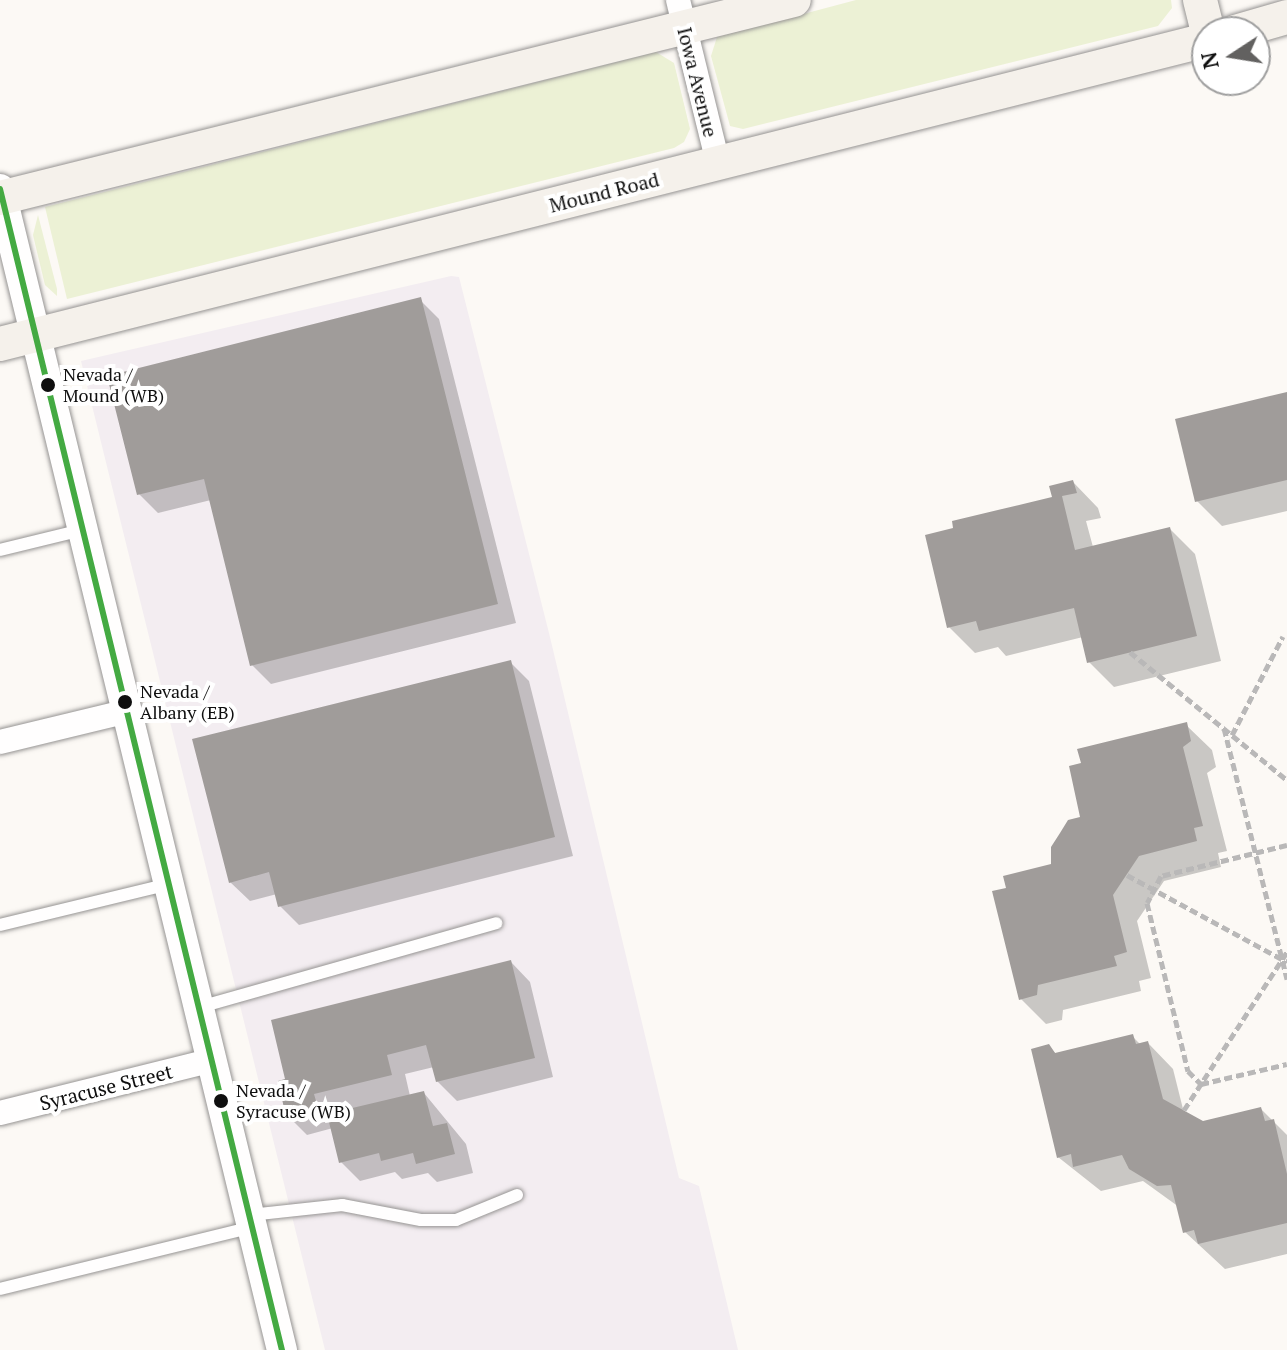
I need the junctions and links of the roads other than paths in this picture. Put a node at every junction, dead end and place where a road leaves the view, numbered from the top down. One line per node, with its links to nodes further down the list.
1 (794, 0): 2 (main road)
2 (681, 14): 4 (street, Iowa Avenue); 5 (main road)
3 (1191, 44): 4 (main road, Mound Road)
4 (718, 163): 6 (main road, Mound Road)
5 (1, 195): 6 (street)
6 (36, 335): 7 (main road, Mound Road); 8 (street)
7 (0, 344)
8 (84, 530): 9 (lane); 10 (street)
9 (0, 550)
10 (128, 711): 11 (street); 12 (street)
11 (0, 742)
12 (170, 884): 14 (lane); 15 (street)
13 (496, 923): 15 (lane)
14 (0, 925)
15 (200, 1007): 16 (street)
16 (212, 1060): 17 (street, Syracuse Street); 19 (street)
17 (0, 1113)
18 (517, 1195): 19 (lane)
19 (251, 1221): 20 (lane); 21 (street)
20 (0, 1289)
21 (282, 1350)

